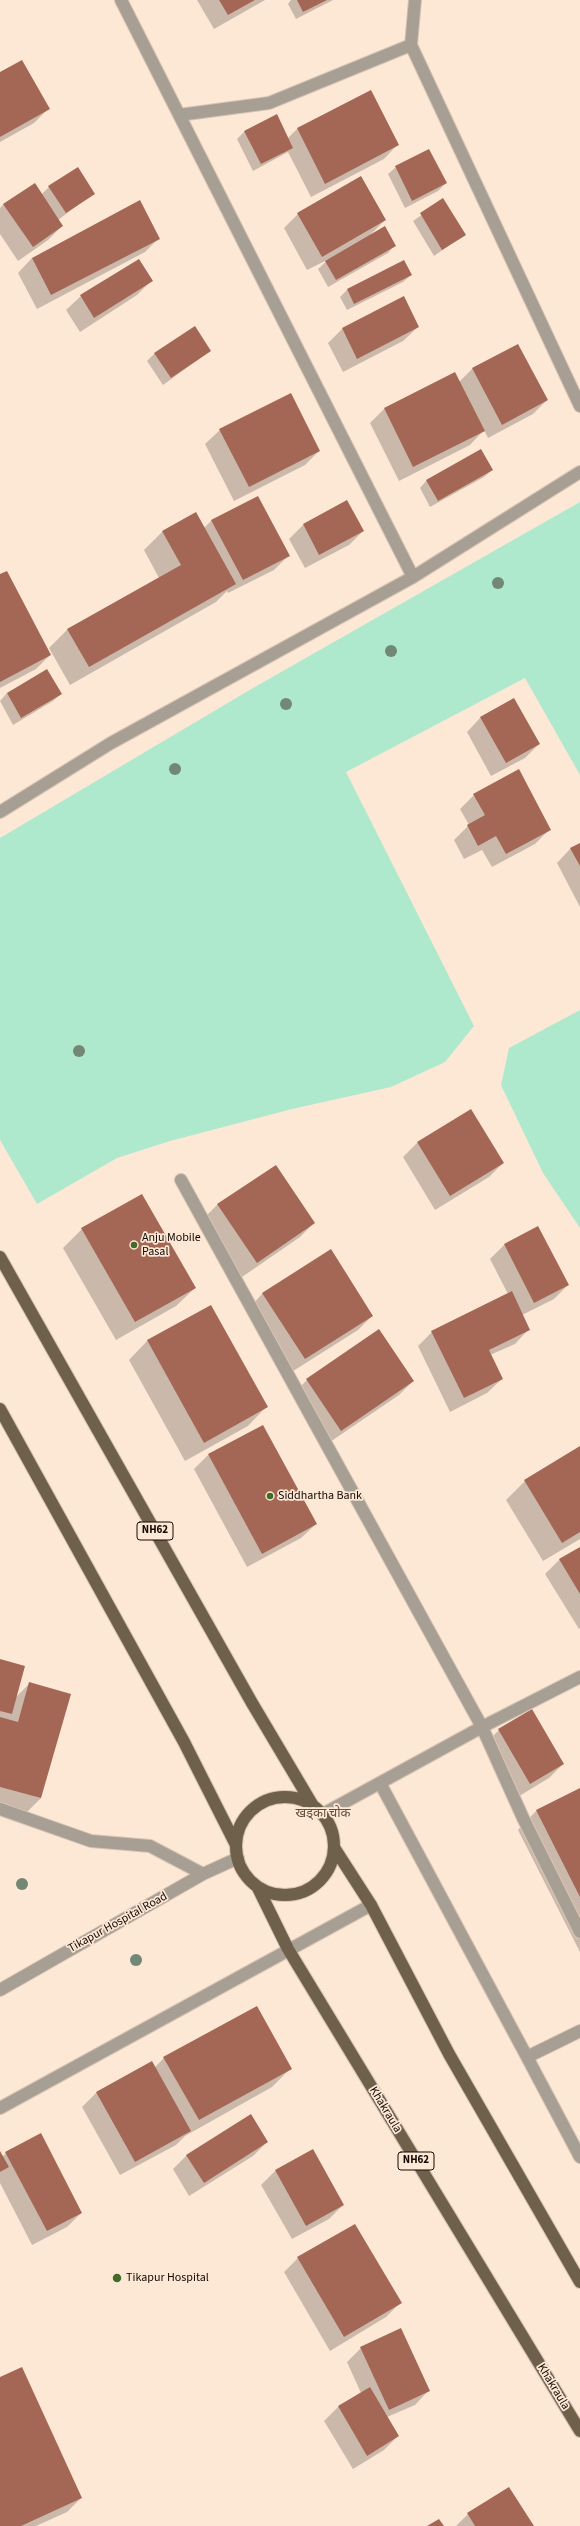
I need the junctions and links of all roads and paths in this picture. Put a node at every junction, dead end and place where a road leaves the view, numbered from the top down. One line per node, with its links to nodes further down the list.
1 (121, 0): 4 (street)
2 (415, 0): 3 (street)
3 (411, 45): 4 (street); 5 (street)
4 (179, 115): 7 (street)
5 (580, 406)
6 (580, 472): 7 (street)
7 (414, 577): 8 (street)
8 (0, 812)
9 (181, 1180): 13 (street)
10 (0, 1257): 15 (main road, NH62)
11 (0, 1409): 18 (main road, NH62)
12 (580, 1677): 13 (street)
13 (482, 1727): 14 (street); 24 (street)
14 (380, 1783): 17 (street); 28 (street)
15 (312, 1804): 17 (main road, NH62); 18 (main road, NH62)
16 (0, 1809): 21 (street)
17 (323, 1814): 19 (main road, NH62)
18 (235, 1843): 20 (main road, Khakraula / NH62)
19 (335, 1849): 22 (main road); 23 (main road, NH62)
20 (238, 1858): 21 (street, Tikapur Hospital Road); 22 (main road, Khakraula / NH62)
21 (203, 1874): 26 (street, Tikapur Hospital Road)
22 (258, 1888): 25 (main road, Khakraula / NH62)
23 (371, 1905): 25 (street); 31 (main road, NH62)
24 (580, 1932)
25 (288, 1949): 29 (street); 32 (main road, Khakraula / NH62)
26 (0, 1990)
27 (580, 2031): 28 (street)
28 (527, 2057): 30 (street)
29 (0, 2108)
30 (580, 2157)
31 (580, 2282)
32 (580, 2431)

